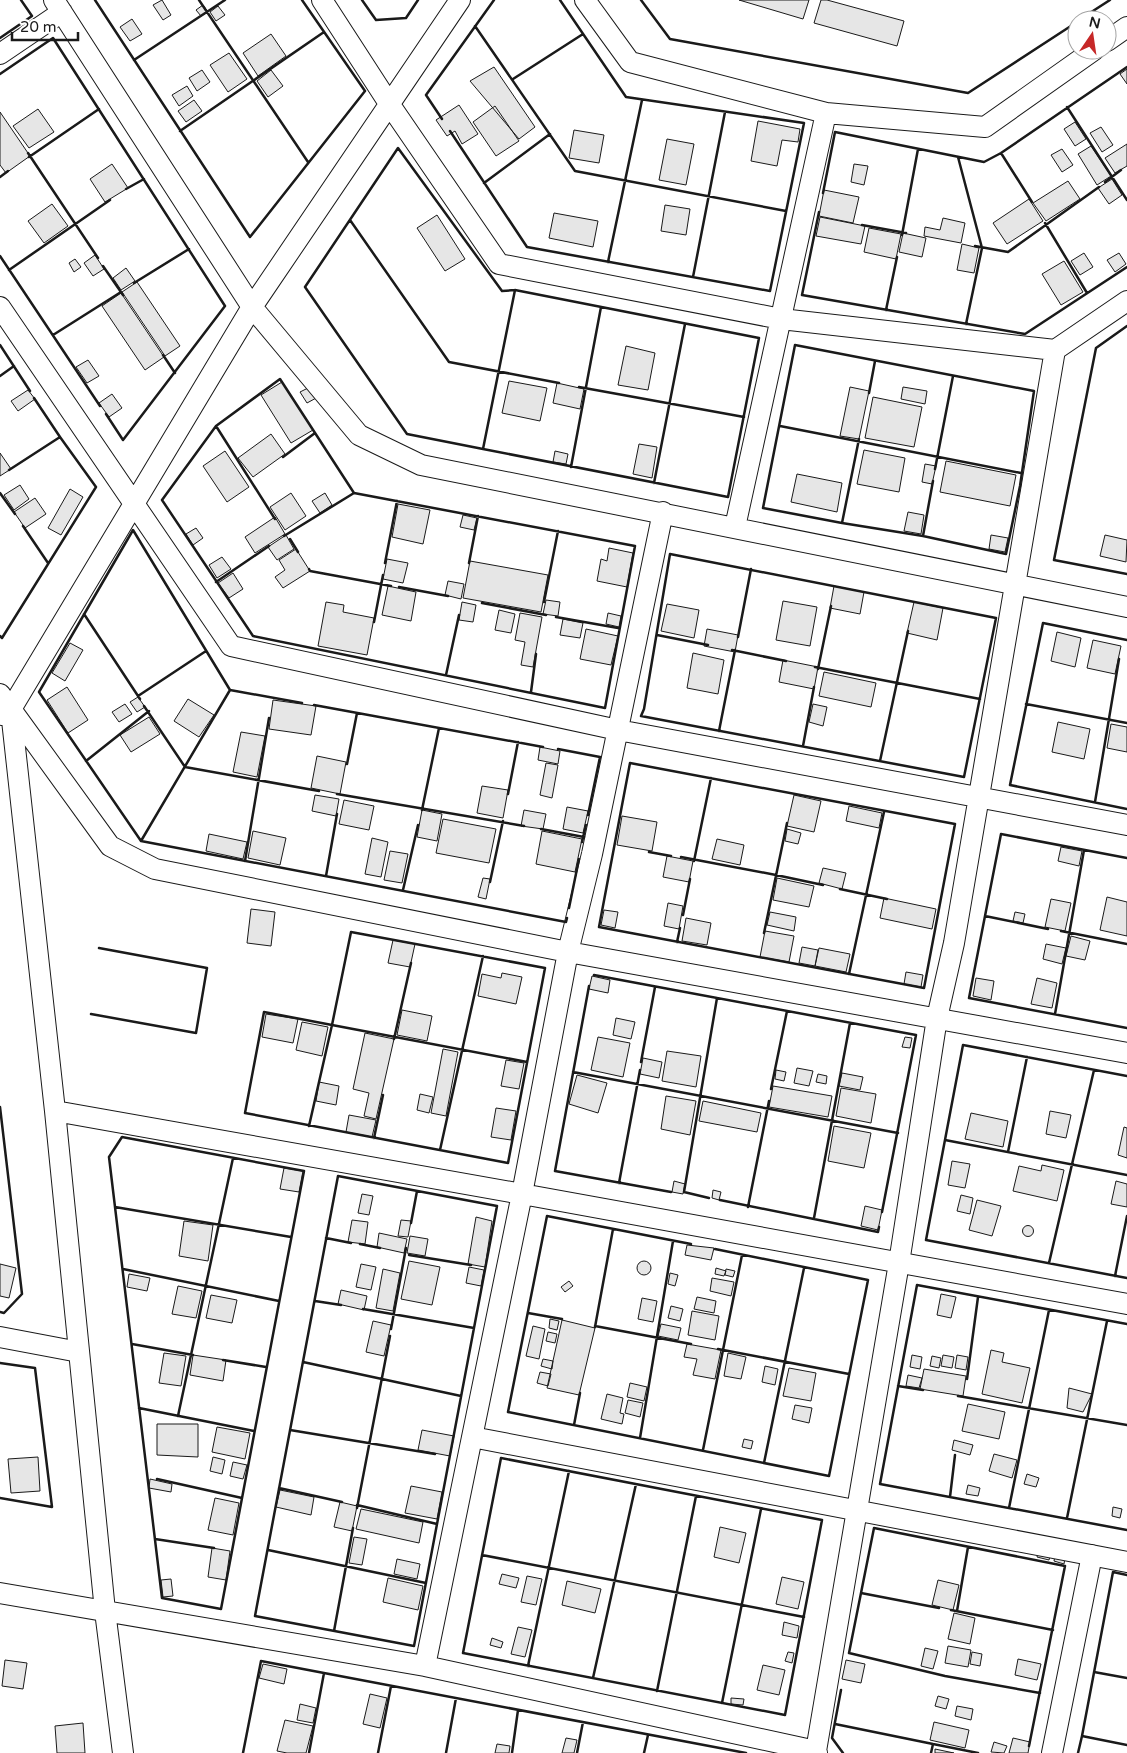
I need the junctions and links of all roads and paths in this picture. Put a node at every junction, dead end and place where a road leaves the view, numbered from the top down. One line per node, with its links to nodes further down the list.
1 (322, 0): 7 (street)
2 (460, 0): 7 (street)
3 (585, 0): 8 (street)
4 (58, 6): 5 (street); 11 (street)
5 (0, 54)
6 (1080, 60): 8 (street)
7 (390, 105): 11 (street); 12 (street)
8 (826, 113): 12 (street)
9 (1127, 301): 13 (street)
10 (0, 307): 14 (street)
11 (252, 307): 14 (street); 15 (street)
12 (781, 319): 13 (street); 16 (street)
13 (1055, 350): 17 (street)
14 (134, 504): 19 (street); 20 (street)
15 (663, 512): 16 (street); 20 (street)
16 (735, 527): 17 (street)
17 (1015, 584): 18 (street); 21 (street)
18 (1127, 607)
19 (4, 706): 23 (street); 26 (street)
20 (618, 730): 21 (street); 23 (street)
21 (979, 798): 22 (street); 24 (street)
22 (1127, 825)
23 (568, 952): 24 (street); 27 (street)
24 (937, 1018): 25 (street); 28 (street)
25 (1127, 1053)
26 (55, 1111): 27 (street); 31 (street)
27 (522, 1194): 28 (street); 32 (street)
28 (899, 1263): 29 (street); 33 (street)
29 (1127, 1304)
30 (0, 1337): 31 (street)
31 (79, 1352): 37 (street)
32 (472, 1437): 33 (street); 38 (street)
33 (857, 1510): 34 (street); 39 (street)
34 (1092, 1555): 35 (street); 41 (street)
35 (1127, 1562)
36 (0, 1593): 37 (street)
37 (105, 1611): 38 (street); 40 (street)
38 (425, 1666): 39 (street)
39 (816, 1752)
40 (123, 1753)
41 (1052, 1753)

